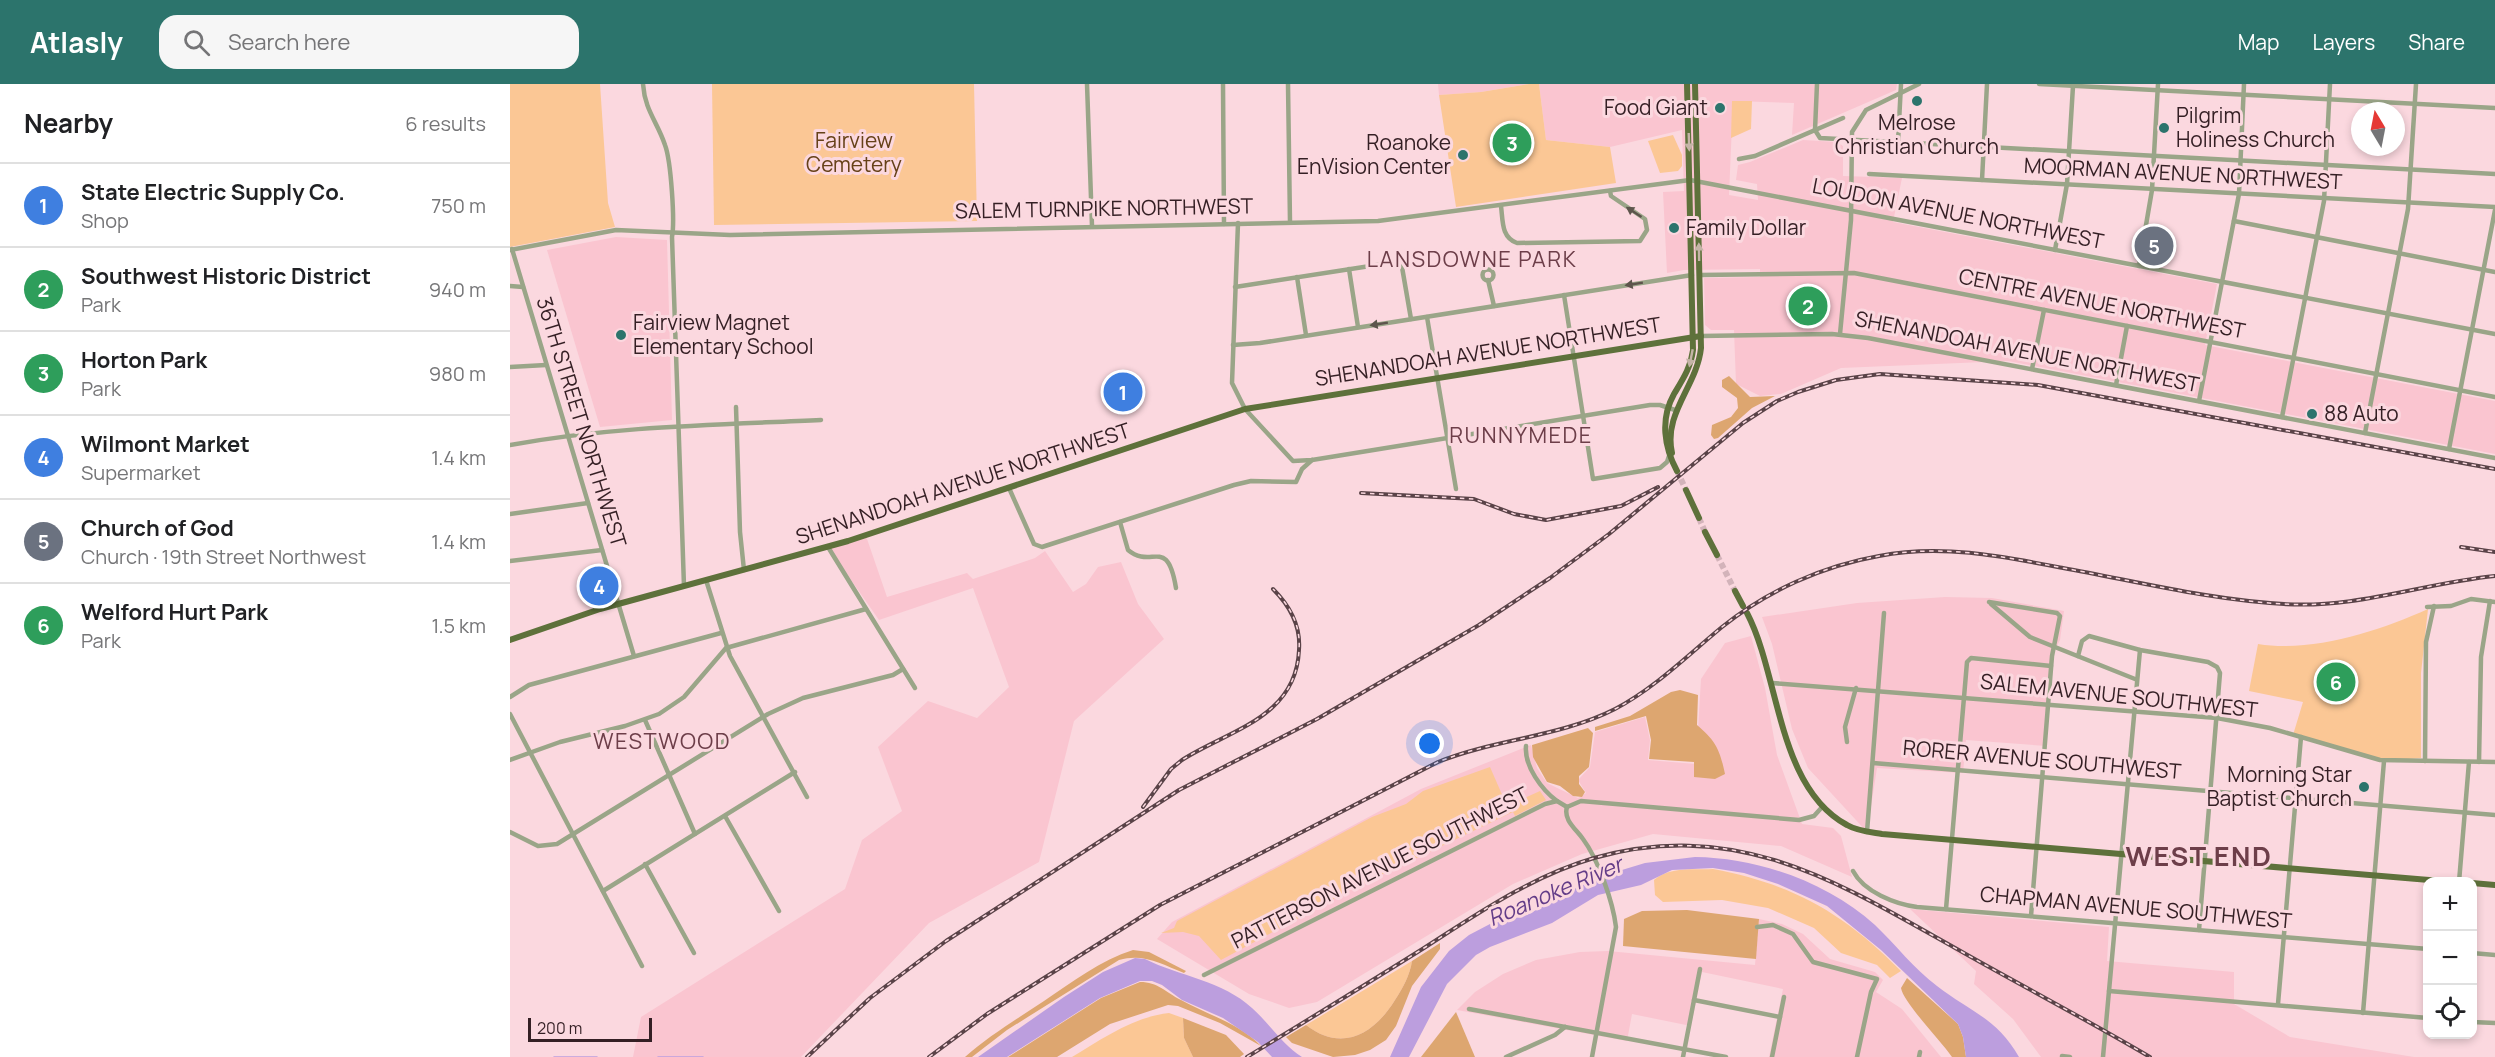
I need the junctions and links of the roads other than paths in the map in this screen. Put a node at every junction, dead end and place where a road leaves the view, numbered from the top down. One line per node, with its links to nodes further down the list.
1 (643, 84): 52 (street)
2 (1087, 84): 51 (street)
3 (1223, 84): 50 (street)
4 (1288, 84): 48 (street)
5 (1687, 84): 35 (main road, one-way to 35)
6 (1695, 84): 37 (main road)
7 (1817, 84): 23 (street)
8 (1901, 84): 17 (street)
9 (1919, 84): 17 (street)
10 (1987, 84): 26 (street)
11 (2039, 84): 15 (street)
12 (2244, 84): 18 (street)
13 (2330, 84): 19 (street)
14 (2416, 84): 20 (street)
15 (2073, 85): 16 (street); 27 (street)
16 (2158, 87): 18 (street); 28 (street)
17 (1900, 92): 24 (street); 25 (street)
18 (2244, 95): 19 (street); 30 (street)
19 (2329, 99): 20 (street); 31 (street)
20 (2415, 104): 21 (street); 32 (street)
21 (2495, 108)
22 (1843, 118): 23 (street)
23 (1815, 130): 24 (street); 29 (street)
24 (1850, 139): 25 (street); 46 (street)
25 (1898, 142): 26 (street)
26 (1984, 147): 27 (street); 36 (street)
27 (2069, 151): 28 (street); 38 (street)
28 (2155, 156): 30 (street); 39 (street)
29 (1739, 159)
30 (2241, 160): 31 (street); 41 (street)
31 (2326, 165): 32 (street); 42 (street)
32 (2412, 169): 34 (street); 43 (street)
33 (1869, 174): 36 (street, MOORMAN AVENUE NORTHWEST)
34 (2495, 174)
35 (1690, 180): 37 (street, SALEM TURNPIKE NORTHWEST); 40 (street, SALEM TURNPIKE NORTHWEST); 62 (main road)
36 (1982, 180): 38 (street, MOORMAN AVENUE NORTHWEST)
37 (1698, 181): 46 (street, LOUDON AVENUE NORTHWEST); 63 (main road, one-way to 37)
38 (2067, 184): 39 (street, MOORMAN AVENUE NORTHWEST); 55 (street)
39 (2152, 190): 41 (street, MOORMAN AVENUE NORTHWEST); 57 (street)
40 (1610, 191): 44 (street, SALEM TURNPIKE NORTHWEST); 44 (street, one-way to 40)
41 (2238, 194): 42 (street, MOORMAN AVENUE NORTHWEST); 47 (street)
42 (2324, 198): 43 (street, MOORMAN AVENUE NORTHWEST); 53 (street)
43 (2409, 203): 45 (street, MOORMAN AVENUE NORTHWEST); 56 (street)
44 (1501, 206): 48 (street, SALEM TURNPIKE NORTHWEST)
45 (2495, 208): 59 (street)
46 (1851, 210): 55 (street, LOUDON AVENUE NORTHWEST); 60 (street)
47 (2234, 221): 53 (street); 66 (street)
48 (1290, 222): 49 (street, SALEM TURNPIKE NORTHWEST)
49 (1238, 223): 50 (street, SALEM TURNPIKE NORTHWEST); 69 (street)
50 (1224, 224): 51 (street, SALEM TURNPIKE NORTHWEST)
51 (1092, 226): 52 (street, SALEM TURNPIKE NORTHWEST)
52 (673, 232): 54 (street, SALEM TURNPIKE NORTHWEST); 106 (street)
53 (2317, 237): 56 (street); 71 (street)
54 (511, 250): 68 (street, 36TH STREET NORTHWEST)
55 (2055, 250): 57 (street, LOUDON AVENUE NORTHWEST)
56 (2400, 253): 59 (street); 74 (street)
57 (2139, 266): 66 (street, LOUDON AVENUE NORTHWEST)
58 (1349, 269): 64 (street); 76 (street); 78 (street)
59 (2484, 270): 61 (street); 79 (street)
60 (1846, 272): 63 (street, CENTRE AVENUE NORTHWEST); 73 (street, CENTRE AVENUE NORTHWEST); 80 (street)
61 (2495, 272)
62 (1692, 275): 70 (street, one-way to 70); 84 (main road)
63 (1700, 275): 83 (main road)
64 (1297, 277): 69 (street); 82 (street)
65 (1488, 280): 72 (street)
66 (2222, 281): 71 (street, LOUDON AVENUE NORTHWEST); 85 (street)
67 (510, 286): 68 (street)
68 (523, 287): 89 (street, 36TH STREET NORTHWEST)
69 (1235, 287): 86 (street)
70 (1564, 295): 72 (street); 87 (street)
71 (2305, 298): 74 (street, LOUDON AVENUE NORTHWEST); 88 (street)
72 (1494, 306): 75 (street)
73 (2044, 310): 77 (street, CENTRE AVENUE NORTHWEST); 91 (street)
74 (2388, 314): 79 (street, LOUDON AVENUE NORTHWEST); 92 (street)
75 (1427, 316): 76 (street); 93 (street)
76 (1411, 319): 78 (street, one-way to 78)
77 (2127, 326): 85 (street, CENTRE AVENUE NORTHWEST); 94 (street)
78 (1358, 327): 82 (street)
79 (2472, 330): 81 (street, LOUDON AVENUE NORTHWEST); 95 (street)
80 (1840, 334): 83 (street, SHENANDOAH AVENUE NORTHWEST); 91 (street, SHENANDOAH AVENUE NORTHWEST)
81 (2495, 334)
82 (1306, 335): 86 (street)
83 (1701, 336): 84 (main road, SHENANDOAH AVENUE NORTHWEST); 101 (main road)
84 (1693, 337): 87 (main road, SHENANDOAH AVENUE NORTHWEST); 99 (main road, one-way to 99)
85 (2210, 342): 88 (street, CENTRE AVENUE NORTHWEST); 97 (street)
86 (1233, 345): 100 (street)
87 (1573, 355): 93 (main road, SHENANDOAH AVENUE NORTHWEST); 102 (street)
88 (2294, 358): 92 (street, CENTRE AVENUE NORTHWEST); 103 (street)
89 (546, 365): 90 (street); 108 (street, 36TH STREET NORTHWEST)
90 (510, 367)
91 (2032, 369): 94 (street, SHENANDOAH AVENUE NORTHWEST)
92 (2377, 374): 95 (street, CENTRE AVENUE NORTHWEST); 107 (street)
93 (1437, 377): 100 (main road, SHENANDOAH AVENUE NORTHWEST); 109 (street)
94 (2116, 385): 97 (street, SHENANDOAH AVENUE NORTHWEST)
95 (2460, 390): 96 (street, CENTRE AVENUE NORTHWEST); 111 (street)
96 (2495, 397)
97 (2199, 401): 103 (street, SHENANDOAH AVENUE NORTHWEST)
98 (736, 407): 105 (street)
99 (1668, 407): 101 (street); 102 (street); 113 (main road)
100 (1245, 409): 112 (street); 117 (main road, SHENANDOAH AVENUE NORTHWEST)
101 (1675, 411): 113 (main road)
102 (1582, 416): 109 (street); 113 (street)
103 (2282, 417): 107 (street, SHENANDOAH AVENUE NORTHWEST)
104 (821, 420): 105 (street)
105 (736, 423): 106 (street); 129 (street)
106 (678, 425): 108 (street); 131 (street)
107 (2365, 433): 111 (street, SHENANDOAH AVENUE NORTHWEST)
108 (567, 435): 110 (street); 120 (street, 36TH STREET NORTHWEST)
109 (1447, 438): 115 (street); 118 (street)
110 (510, 445)
111 (2449, 450): 114 (street, SHENANDOAH AVENUE NORTHWEST)
112 (1285, 454): 115 (street); 116 (street)
113 (1669, 456)
114 (2495, 458)
115 (1312, 460): 116 (street)
116 (1299, 473): 123 (street)
117 (1009, 488): 123 (street); 125 (main road, SHENANDOAH AVENUE NORTHWEST)
118 (1456, 489)
119 (1686, 490): 122 (main road)
120 (588, 503): 121 (street); 126 (street, 36TH STREET NORTHWEST)
121 (510, 514)
122 (1699, 518)
123 (1120, 522): 132 (street)
124 (1705, 532): 127 (main road)
125 (828, 547): 129 (main road, SHENANDOAH AVENUE NORTHWEST); 138 (street)
126 (602, 549): 128 (street); 135 (street, 36TH STREET NORTHWEST)
127 (1717, 555)
128 (510, 561)
129 (744, 570): 130 (main road, SHENANDOAH AVENUE NORTHWEST)
130 (706, 580): 131 (main road, SHENANDOAH AVENUE NORTHWEST); 140 (street)
131 (684, 586): 135 (main road, SHENANDOAH AVENUE NORTHWEST)
132 (1176, 588)
133 (1735, 591): 150 (main road)
134 (2493, 602): 136 (street); 170 (street)
135 (618, 604): 141 (main road, SHENANDOAH AVENUE NORTHWEST); 145 (street, 36TH STREET NORTHWEST)
136 (2434, 606): 137 (street); 168 (street)
137 (2427, 607)
138 (866, 609): 143 (street); 148 (street)
139 (1884, 613): 153 (street)
140 (721, 633): 143 (street); 145 (street)
141 (510, 640)
142 (2054, 647): 142 (street); 146 (street); 147 (street)
143 (726, 648): 159 (street); 161 (street)
144 (2139, 650): 146 (street); 149 (street); 160 (street)
145 (634, 656): 154 (street)
146 (2078, 656): 149 (street)
147 (2051, 666): 155 (street); 156 (street)
148 (903, 669): 151 (street); 159 (street)
149 (2135, 679): 157 (street)
150 (1772, 683): 152 (street, SALEM AVENUE SOUTHWEST); 183 (main road)
151 (915, 688)
152 (1856, 688): 153 (street, SALEM AVENUE SOUTHWEST); 163 (street)
153 (1879, 690): 155 (street, SALEM AVENUE SOUTHWEST); 172 (street)
154 (510, 697)
155 (1964, 697): 156 (street, SALEM AVENUE SOUTHWEST); 173 (street)
156 (2048, 704): 157 (street, SALEM AVENUE SOUTHWEST); 176 (street)
157 (2133, 711): 160 (street, SALEM AVENUE SOUTHWEST); 177 (street)
158 (510, 714): 165 (street)
159 (764, 717): 174 (street); 175 (street)
160 (2217, 718): 162 (street, SALEM AVENUE SOUTHWEST); 178 (street)
161 (645, 720): 165 (street); 175 (street)
162 (2301, 737): 167 (street, SALEM AVENUE SOUTHWEST); 180 (street)
163 (1847, 742)
164 (1526, 746): 181 (street)
165 (530, 752): 166 (street); 191 (street)
166 (510, 760)
167 (2384, 761): 168 (street, SALEM AVENUE SOUTHWEST); 182 (street)
168 (2425, 761): 169 (street, SALEM AVENUE SOUTHWEST)
169 (2469, 762): 170 (street, SALEM AVENUE SOUTHWEST); 185 (street)
170 (2480, 762): 171 (street, SALEM AVENUE SOUTHWEST)
171 (2495, 762)
172 (1873, 763): 173 (street, RORER AVENUE SOUTHWEST); 189 (street)
173 (1958, 770): 176 (street, RORER AVENUE SOUTHWEST); 192 (street)
174 (795, 772): 179 (street); 187 (street)
175 (669, 776): 190 (street); 191 (street)
176 (2042, 777): 177 (street, RORER AVENUE SOUTHWEST); 193 (street)
177 (2126, 784): 178 (street, RORER AVENUE SOUTHWEST); 194 (street)
178 (2211, 791): 180 (street, RORER AVENUE SOUTHWEST); 195 (street)
179 (807, 797)
180 (2295, 798): 182 (street, RORER AVENUE SOUTHWEST); 197 (street)
181 (1557, 801): 184 (street, PATTERSON AVENUE SOUTHWEST); 219 (street, PATTERSON AVENUE SOUTHWEST)
182 (2380, 805): 185 (street, RORER AVENUE SOUTHWEST); 199 (street)
183 (1824, 806): 184 (street); 189 (main road)
184 (1567, 807): 231 (street)
185 (2465, 812): 186 (street, RORER AVENUE SOUTHWEST); 200 (street)
186 (2495, 815)
187 (725, 816): 190 (street); 206 (street)
188 (510, 832): 191 (street)
189 (1867, 832): 192 (main road)
190 (695, 834): 196 (street)
191 (574, 835): 204 (street)
192 (1951, 839): 193 (main road); 205 (street)
193 (2036, 846): 194 (main road); 207 (street)
194 (2120, 853): 195 (main road); 208 (street)
195 (2205, 860): 197 (main road); 210 (street)
196 (645, 864): 204 (street); 214 (street)
197 (2289, 867): 199 (main road); 211 (street)
198 (1853, 871): 205 (street, CHAPMAN AVENUE SOUTHWEST)
199 (2374, 875): 201 (main road); 212 (street)
200 (2459, 877)
201 (2423, 879)
202 (2477, 883): 203 (main road)
203 (2495, 885)
204 (603, 891): 217 (street)
205 (1946, 909): 207 (street, CHAPMAN AVENUE SOUTHWEST)
206 (779, 911)
207 (2031, 916): 208 (street, CHAPMAN AVENUE SOUTHWEST)
208 (2114, 923): 210 (street, CHAPMAN AVENUE SOUTHWEST); 220 (street)
209 (1757, 927): 239 (street)
210 (2199, 930): 211 (street, CHAPMAN AVENUE SOUTHWEST)
211 (2284, 938): 212 (street, CHAPMAN AVENUE SOUTHWEST); 223 (street)
212 (2368, 945): 213 (street, CHAPMAN AVENUE SOUTHWEST); 225 (street)
213 (2423, 950)
214 (694, 953)
215 (2477, 953): 216 (street)
216 (2495, 955)
217 (642, 966)
218 (1700, 969): 222 (street)
219 (1204, 975)
220 (2109, 991): 223 (street); 241 (street)
221 (1784, 997): 226 (street)
222 (1694, 1000): 226 (street); 232 (street)
223 (2278, 1004): 225 (street)
224 (1469, 1009): 230 (street)
225 (2363, 1013): 227 (street)
226 (1780, 1017): 238 (street)
227 (2423, 1018)
228 (2477, 1022): 229 (street)
229 (2495, 1023)
230 (1565, 1027): 231 (street); 234 (street)
231 (1597, 1033): 232 (street); 235 (street)
232 (1684, 1049): 236 (street); 237 (street)
233 (2062, 1056): 240 (street)
234 (1506, 1057)
235 (1592, 1057)
236 (1683, 1057)
237 (1726, 1057)
238 (1772, 1057)
239 (1857, 1057)
240 (2070, 1057)
241 (2103, 1057)

